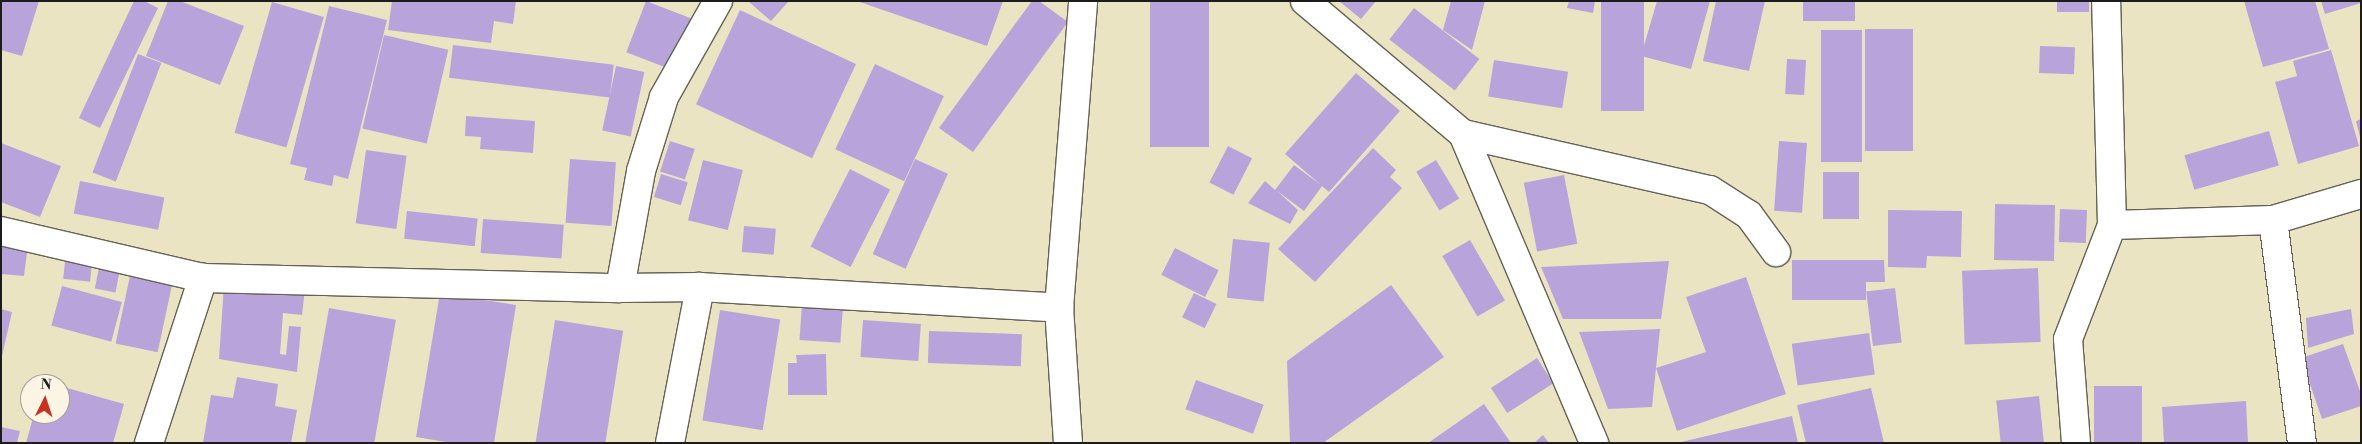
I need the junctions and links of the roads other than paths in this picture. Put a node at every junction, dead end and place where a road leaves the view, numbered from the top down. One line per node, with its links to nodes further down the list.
1 (718, 1): 13 (street)
2 (1083, 1): 14 (street)
3 (1305, 1): 5 (street)
4 (2106, 1): 8 (street)
5 (1463, 134): 10 (street); 18 (street)
6 (2361, 194): 7 (street)
7 (2273, 220): 8 (street); 20 (street)
8 (2112, 225): 19 (street)
9 (1, 231): 11 (street)
10 (1776, 252)
11 (204, 278): 13 (street); 15 (street)
12 (700, 287): 13 (street); 14 (street); 16 (street)
13 (620, 288)
14 (1059, 308): 17 (street)
15 (149, 443)
16 (670, 443)
17 (1068, 443)
18 (1594, 443)
19 (2076, 443)
20 (2302, 443)

